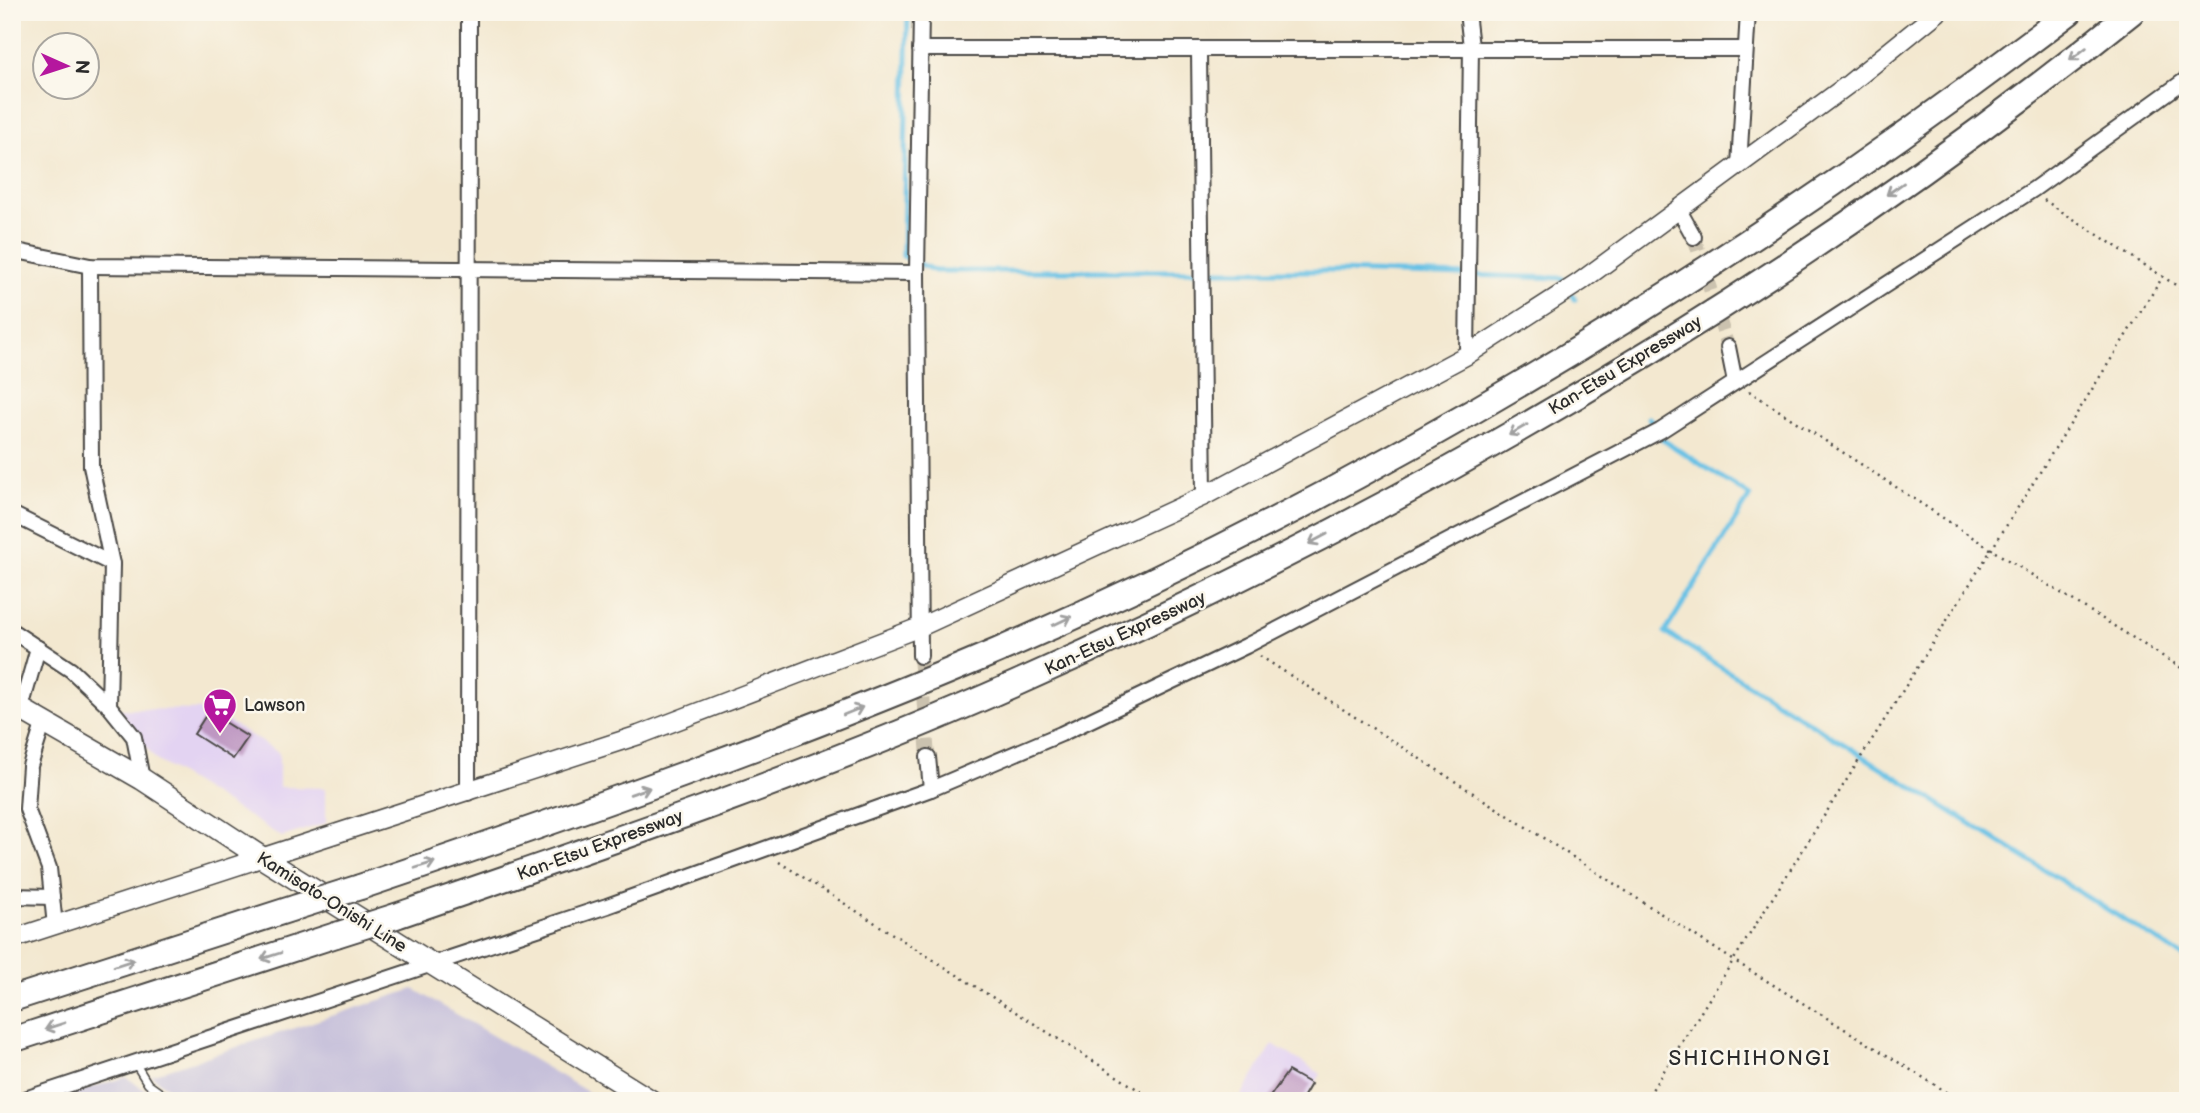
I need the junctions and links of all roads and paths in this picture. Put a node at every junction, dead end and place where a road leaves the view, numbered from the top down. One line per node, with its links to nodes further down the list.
1 (468, 12): 19 (street)
2 (921, 12): 9 (street)
3 (1467, 12): 8 (street)
4 (1748, 12): 10 (street)
5 (1938, 12): 13 (street)
6 (2070, 12): 51 (highway, one-way to 6, bridge)
7 (2132, 12): 52 (highway, Kan-Etsu Expressway, one-way to 52, bridge)
8 (1471, 47): 10 (street); 11 (street); 24 (street)
9 (920, 50): 11 (street); 20 (street)
10 (1745, 50): 13 (street)
11 (1199, 51): 26 (street)
12 (2188, 78): 14 (street)
13 (1739, 166): 15 (street)
14 (2034, 189): 21 (path); 25 (street)
15 (1679, 210): 16 (street); 24 (street)
16 (1694, 237)
17 (12, 250): 18 (street)
18 (90, 266): 19 (street); 29 (street)
19 (467, 268): 20 (street); 42 (street)
20 (917, 273): 30 (street)
21 (2162, 278): 22 (path); 28 (path)
22 (2188, 293)
23 (1728, 347): 25 (street)
24 (1467, 355): 26 (street)
25 (1735, 382): 28 (path); 32 (street)
26 (1204, 496): 30 (street)
27 (12, 514): 29 (street)
28 (1992, 550): 35 (path); 49 (path)
29 (112, 564): 37 (street)
30 (919, 627): 34 (street); 42 (street)
31 (12, 631): 33 (street)
32 (1246, 646): 41 (street); 49 (path)
33 (38, 648): 36 (street); 37 (street)
34 (920, 656)
35 (2188, 672)
36 (16, 706): 38 (main road, Kamisato-Onishi Line)
37 (109, 706): 40 (street)
38 (44, 721): 40 (main road, Kamisato-Onishi Line); 46 (street)
39 (928, 757): 41 (street)
40 (142, 779): 44 (main road, Kamisato-Onishi Line)
41 (931, 789): 43 (street)
42 (468, 793): 44 (street)
43 (761, 851): 50 (street); 57 (path)
44 (264, 859): 47 (street); 50 (main road, Kamisato-Onishi Line)
45 (12, 897): 46 (street)
46 (52, 897): 47 (street)
47 (55, 926): 48 (street)
48 (12, 939)
49 (1733, 960): 58 (path); 59 (path)
50 (433, 965): 53 (street); 56 (main road, Kamisato-Onishi Line)
51 (12, 999)
52 (12, 1040)
53 (134, 1063): 54 (street); 55 (lane)
54 (19, 1101)
55 (172, 1101)
56 (651, 1101)
57 (1156, 1101)
58 (1645, 1101)
59 (1961, 1101)

